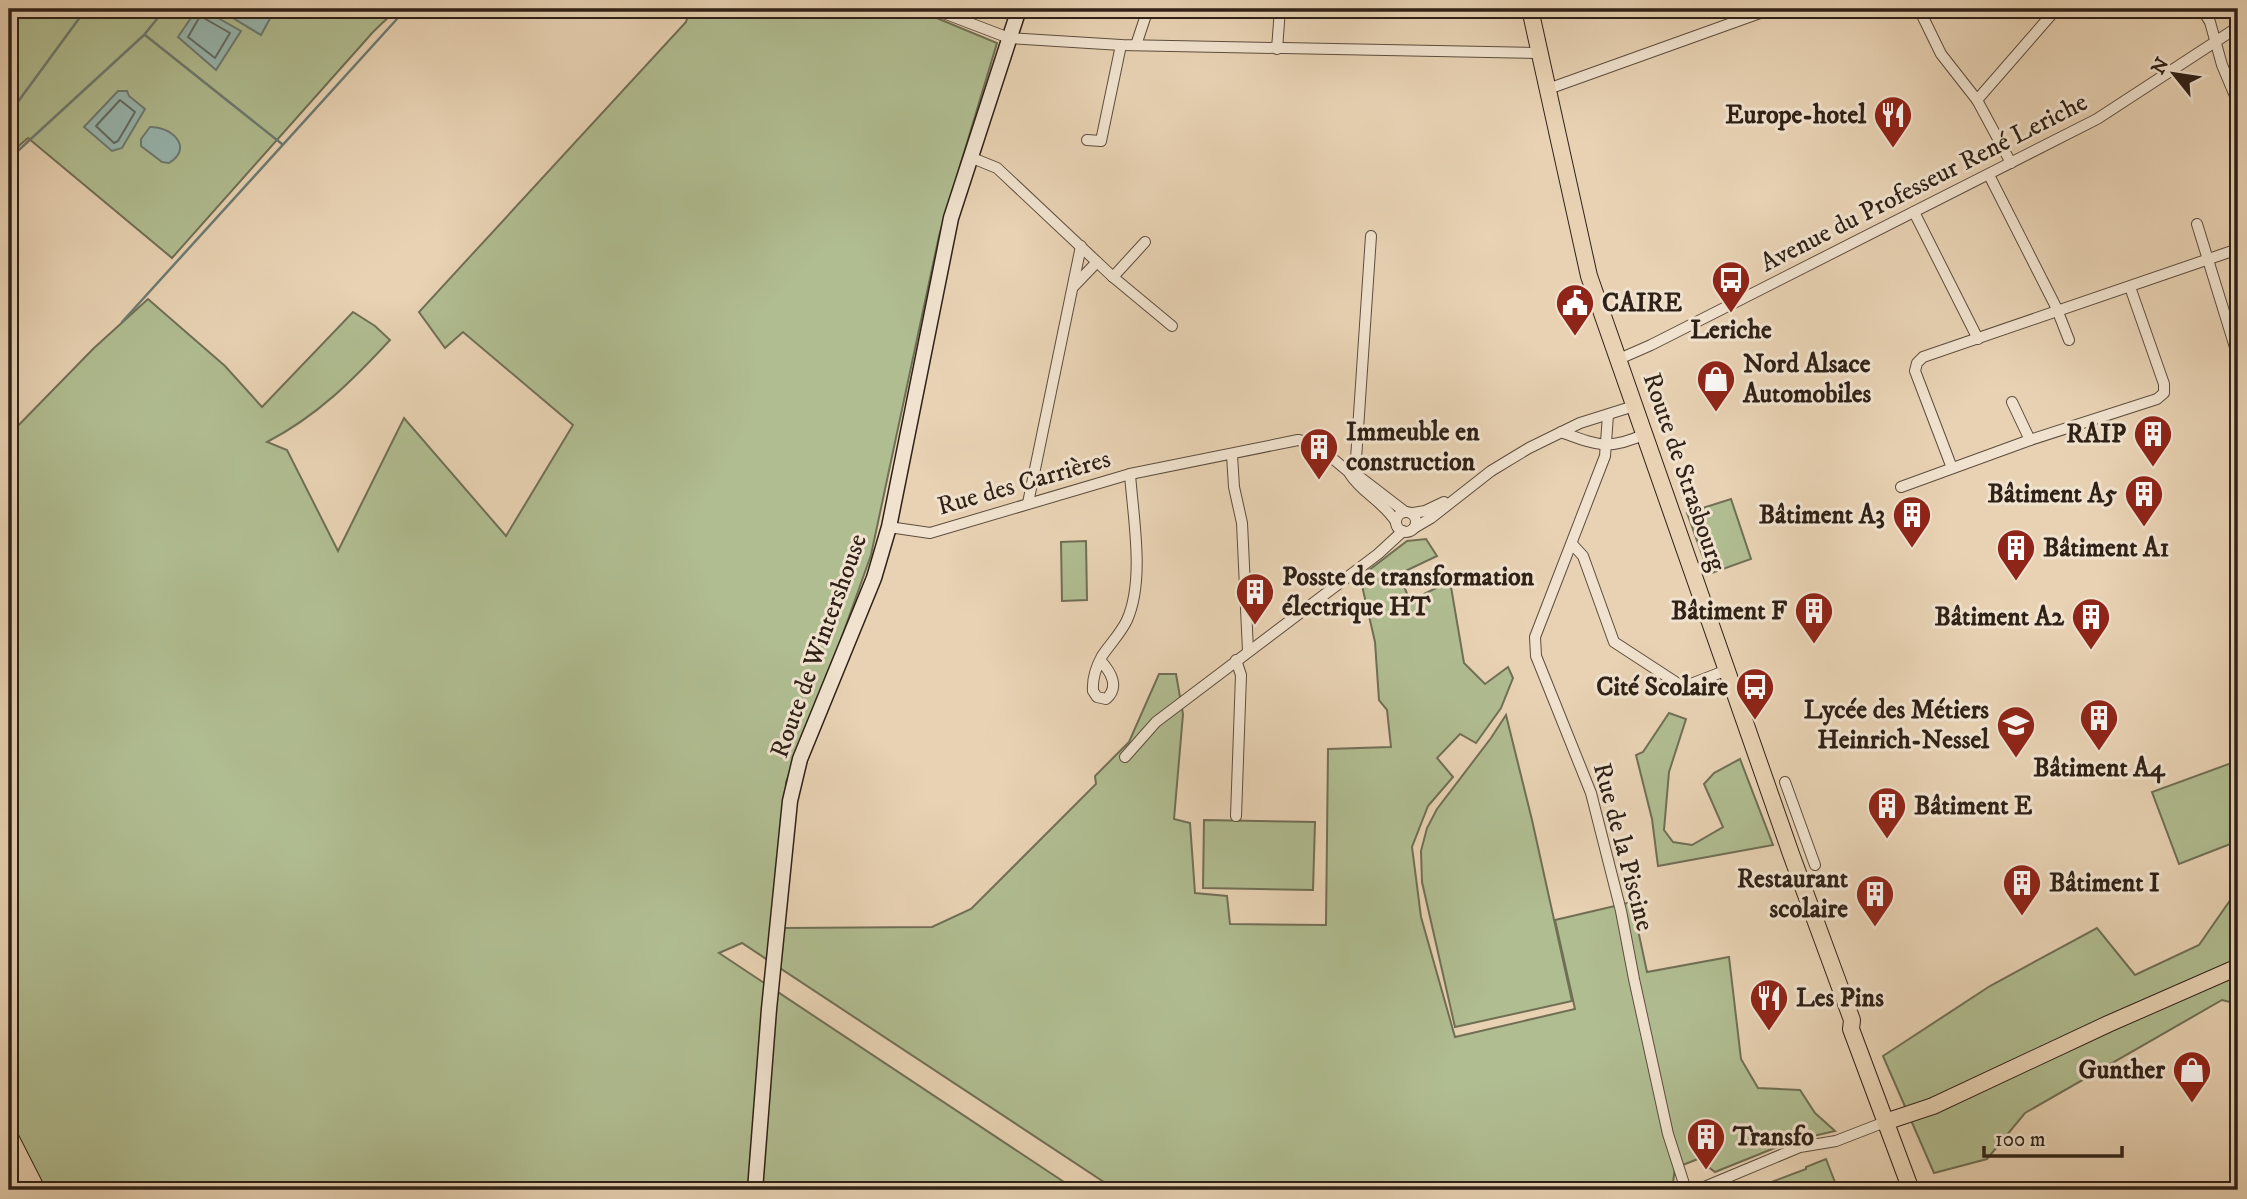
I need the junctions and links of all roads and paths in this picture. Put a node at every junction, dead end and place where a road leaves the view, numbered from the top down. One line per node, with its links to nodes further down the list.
1 (933, 9): 11 (street)
2 (1019, 9): 11 (street, Route de Wintershouse)
3 (1148, 9): 14 (street)
4 (1280, 9): 15 (street)
5 (1530, 9): 16 (main road, Route de Strasbourg)
6 (1771, 9): 17 (street)
7 (1919, 9): 18 (street)
8 (2053, 9): 18 (street)
9 (2202, 9): 12 (street)
10 (2238, 27): 12 (street, Avenue du Professeur René Leriche)
11 (1009, 38): 13 (street); 21 (street, Route de Wintershouse)
12 (2216, 43): 19 (street); 22 (street, Avenue du Professeur René Leriche)
13 (1121, 45): 14 (street); 20 (street)
14 (1136, 45): 15 (street)
15 (1278, 49): 16 (street)
16 (1541, 53): 17 (main road, Route de Strasbourg)
17 (1548, 89): 40 (main road, Route de Strasbourg)
18 (1977, 100): 22 (street)
19 (2238, 103)
20 (1087, 140)
21 (970, 157): 28 (street); 57 (street, Route de Wintershouse)
22 (2011, 163): 23 (street, Avenue du Professeur René Leriche)
23 (1989, 174): 24 (street, Avenue du Professeur René Leriche); 35 (street)
24 (1914, 212): 37 (street); 40 (street, Avenue du Professeur René Leriche)
25 (2197, 224): 30 (street)
26 (1371, 236): 50 (street)
27 (1145, 242): 32 (street)
28 (1081, 246): 31 (street); 33 (street)
29 (2238, 249): 30 (street)
30 (2209, 259): 34 (street); 39 (street)
31 (1097, 262): 32 (street); 33 (street)
32 (1113, 277): 36 (street)
33 (1073, 286): 54 (street)
34 (2130, 287): 35 (street); 46 (street)
35 (2057, 312): 37 (street); 38 (street)
36 (1172, 326)
37 (1978, 339): 49 (street)
38 (2069, 340)
39 (2238, 357)
40 (1619, 359): 42 (main road, Route de Strasbourg)
41 (2012, 402): 46 (street)
42 (1634, 406): 43 (street); 45 (main road, Route de Strasbourg)
43 (1608, 415): 44 (street); 47 (street, Rue de la Piscine)
44 (1561, 432): 47 (street); 53 (street)
45 (1645, 434): 47 (street); 63 (main road, Route de Strasbourg)
46 (2030, 440): 49 (street)
47 (1606, 446): 59 (street, Rue de la Piscine)
48 (1232, 455): 50 (street, Rue des Carrières); 51 (street, Rue des Carrières); 60 (street)
49 (1952, 468): 52 (street)
50 (1346, 470): 55 (street, Rue des Carrières); 56 (street, Rue des Carrières)
51 (1130, 474): 54 (street, Rue des Carrières); 61 (street, Rue des Carrières)
52 (1901, 487)
53 (1457, 496): 55 (street); 58 (street)
54 (1028, 503): 57 (street, Rue des Carrières)
55 (1408, 512): 56 (street); 58 (street)
56 (1398, 526): 58 (street); 60 (street)
57 (889, 527): 74 (street, Route de Wintershouse)
58 (1414, 528)
59 (1572, 544): 63 (street); 75 (street, Rue de la Piscine)
60 (1248, 651): 62 (street)
61 (1100, 660)
62 (1237, 660): 64 (street); 66 (street)
63 (1727, 670): 69 (main road, Route de Strasbourg)
64 (1125, 757)
65 (1785, 782): 67 (street)
66 (1237, 816)
67 (1815, 865)
68 (2238, 967): 69 (main road)
69 (1890, 1121): 76 (street); 77 (main road, Route de Strasbourg); 78 (main road, Route de Strasbourg)
70 (9, 1138): 73 (highway)
71 (9, 1166): 72 (highway)
72 (21, 1190)
73 (36, 1190)
74 (755, 1190)
75 (1686, 1190)
76 (1697, 1190)
77 (1911, 1190)
78 (1921, 1190)

